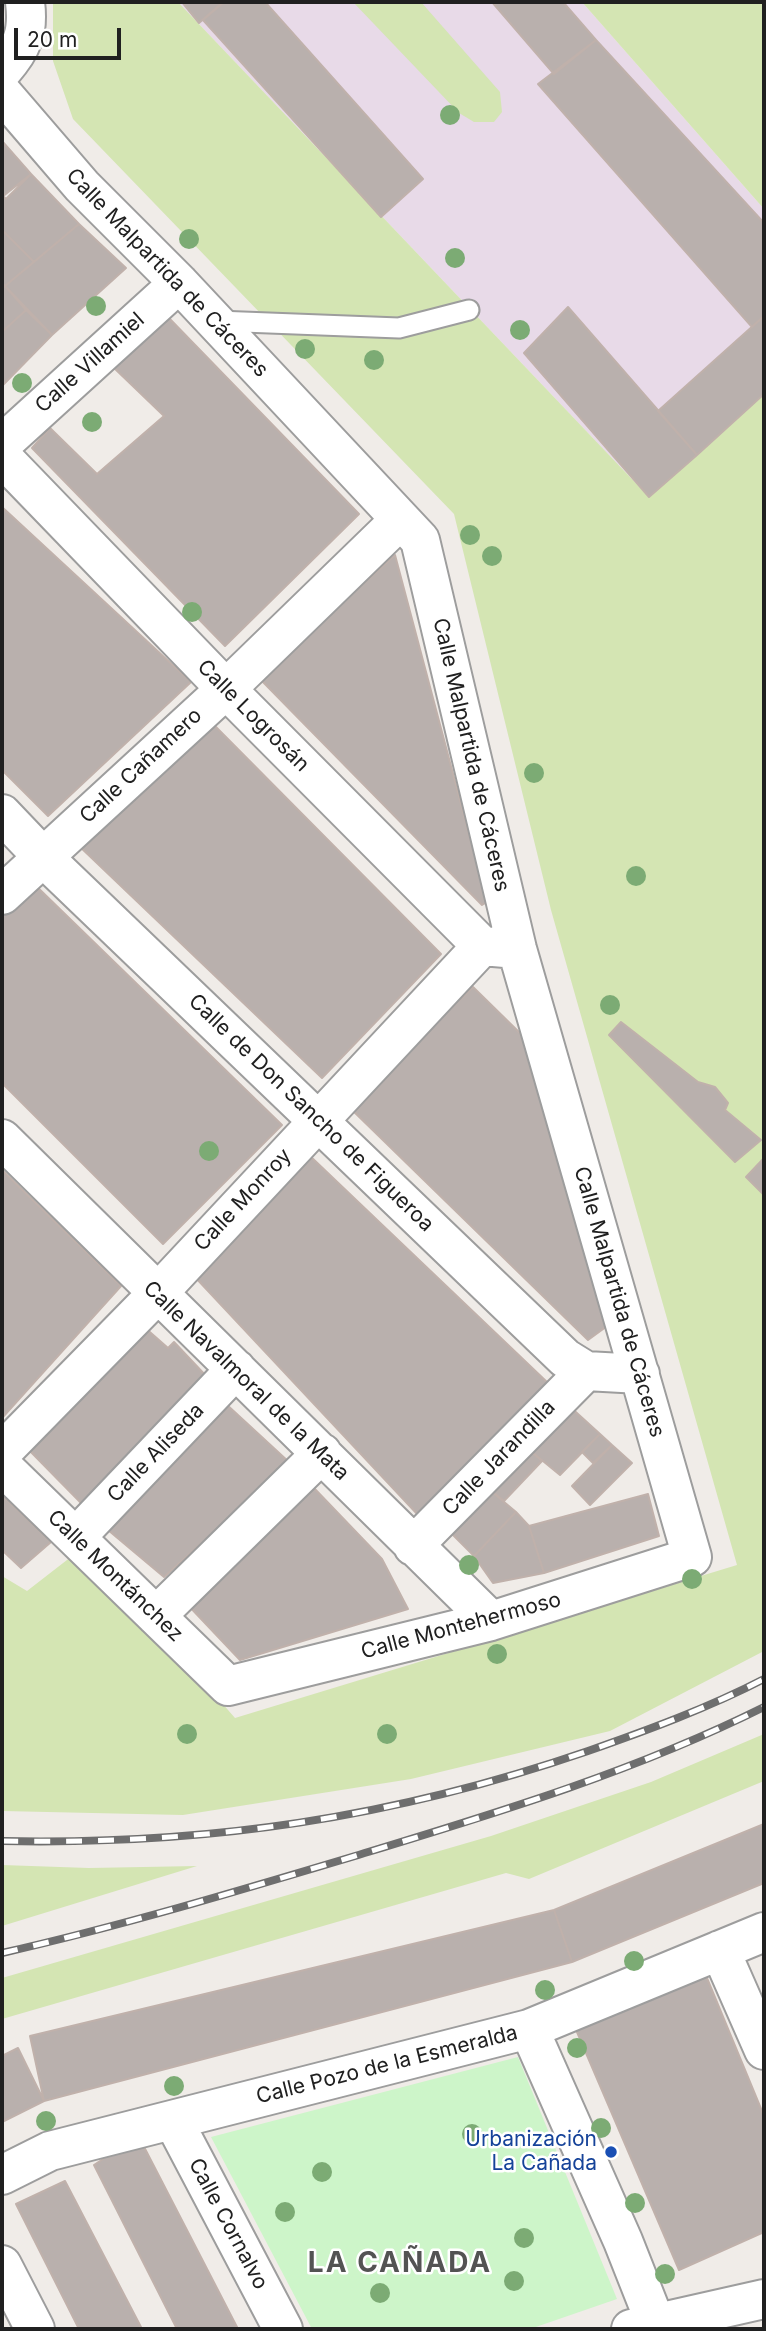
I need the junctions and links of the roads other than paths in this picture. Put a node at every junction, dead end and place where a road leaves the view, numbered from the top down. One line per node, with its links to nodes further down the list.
1 (25, 2): 2 (street)
2 (2, 71)
3 (2, 93): 4 (street, Calle Malpartida de Cáceres)
4 (179, 283): 6 (street, Calle Malpartida de Cáceres); 7 (street, Calle Villamiel)
5 (469, 310): 6 (lane)
6 (213, 321): 9 (street, Calle Malpartida de Cáceres)
7 (2, 444)
8 (2, 457): 10 (street, Calle Logrosán)
9 (400, 520): 10 (street, Calle Cañamero); 14 (street, Calle Malpartida de Cáceres)
10 (226, 690): 12 (street, Calle Cañamero); 14 (street, Calle Logrosán)
11 (2, 814): 12 (street, Calle de Don Sancho de Figueroa)
12 (43, 857): 13 (street, Calle Cañamero); 15 (street, Calle de Don Sancho de Figueroa)
13 (2, 895)
14 (500, 948): 15 (street, Calle Monroy); 20 (street, Calle Malpartida de Cáceres)
15 (318, 1119): 17 (street, Calle Monroy); 19 (street, Calle de Don Sancho de Figueroa)
16 (2, 1139): 17 (street, Calle Navalmoral de la Mata)
17 (157, 1294): 18 (street, Calle Navalmoral de la Mata); 21 (street, Calle Monroy)
18 (236, 1369): 22 (street, Calle Navalmoral de la Mata); 24 (street, Calle Aliseda)
19 (586, 1371): 20 (street); 25 (street, Calle Jarandilla)
20 (640, 1374): 26 (street, Calle Malpartida de Cáceres)
21 (2, 1452)
22 (322, 1453): 25 (street, Calle Navalmoral de la Mata); 27 (street)
23 (2, 1466): 24 (street, Calle Montánchez)
24 (76, 1537): 27 (street, Calle Montánchez)
25 (413, 1546): 28 (street, Calle Navalmoral de la Mata)
26 (692, 1557): 28 (street, Calle Montehermoso)
27 (156, 1616): 29 (street, Calle Montánchez)
28 (491, 1621): 29 (street, Calle Montehermoso)
29 (228, 1686)
30 (764, 1932): 31 (street, Calle Pozo de la Esmeralda)
31 (720, 1950): 32 (street, Calle Pozo de la Esmeralda); 33 (street)
32 (529, 2029): 34 (street, Calle Pozo de la Esmeralda); 38 (street)
33 (764, 2050)
34 (173, 2119): 35 (street, Calle Pozo de la Esmeralda); 40 (street, Calle Cornalvo)
35 (2, 2175)
36 (2, 2265): 39 (street)
37 (764, 2300): 38 (street)
38 (643, 2326)
39 (34, 2329)
40 (283, 2329)

